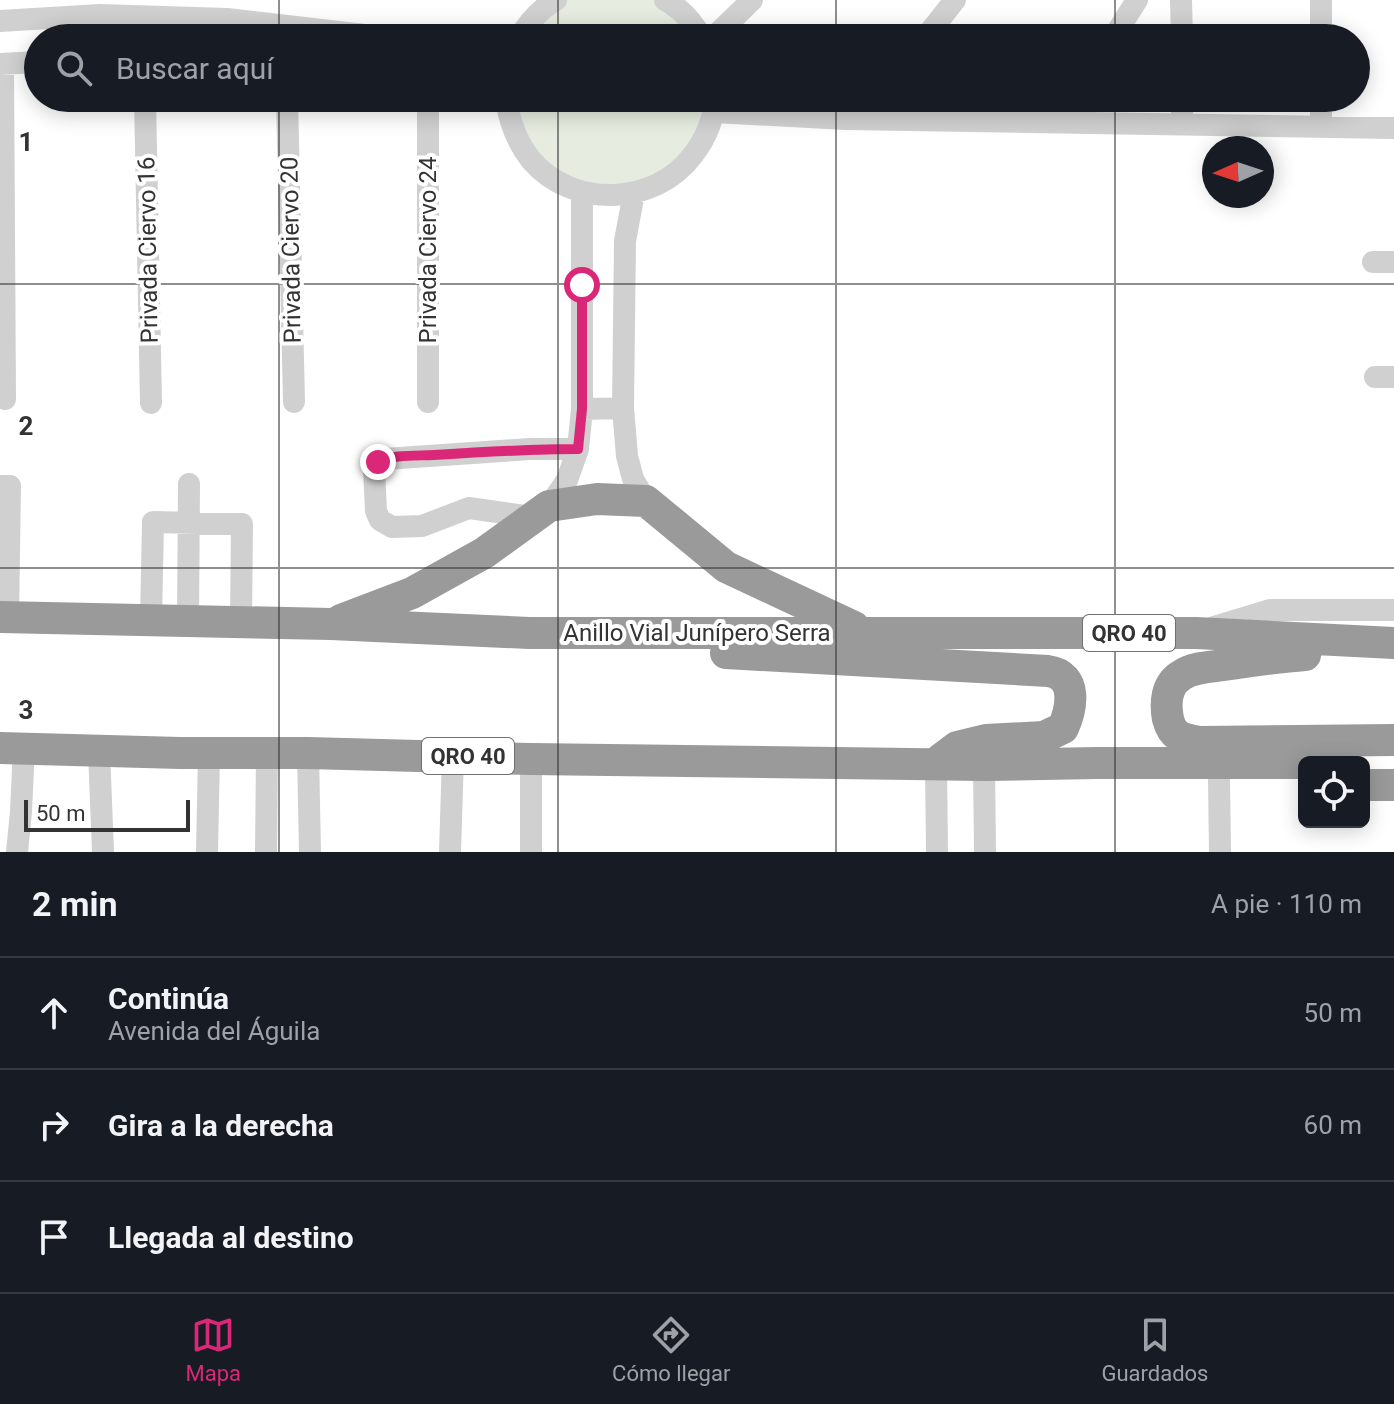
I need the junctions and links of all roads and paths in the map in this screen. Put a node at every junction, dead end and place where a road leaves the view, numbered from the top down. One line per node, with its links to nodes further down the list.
1 (556, 0): 11 (street)
2 (752, 0): 13 (street)
3 (955, 0): 14 (street)
4 (1137, 0): 15 (street)
5 (1181, 0): 16 (street)
6 (1321, 0): 17 (street)
7 (673, 2): 12 (street)
8 (100, 7): 9 (street); 10 (street)
9 (0, 21)
10 (270, 24)
11 (528, 24)
12 (694, 24)
13 (727, 24)
14 (936, 24)
15 (1122, 24)
16 (1182, 24)
17 (1321, 24)
18 (24, 63): 19 (street)
19 (2, 64): 37 (street)
20 (145, 112): 40 (street, Privada Ciervo 16)
21 (287, 112): 38 (street, Privada Ciervo 20)
22 (428, 112): 39 (street, Privada Ciervo 24)
23 (508, 112): 35 (street)
24 (712, 112): 36 (street)
25 (780, 112): 30 (street)
26 (853, 112): 30 (street)
27 (1045, 112): 31 (street)
28 (1182, 112): 32 (street)
29 (1321, 112): 33 (street)
30 (846, 119): 31 (street)
31 (1036, 122): 32 (street)
32 (1182, 124): 33 (street)
33 (1321, 126): 34 (street)
34 (1394, 128)
35 (582, 192): 36 (street); 42 (street)
36 (634, 193): 41 (street)
37 (5, 399)
38 (294, 402)
39 (428, 402)
40 (151, 403)
41 (623, 408): 42 (street); 46 (street)
42 (582, 409): 43 (street)
43 (578, 449): 47 (street); 47 (street)
44 (189, 484): 48 (street)
45 (0, 486): 50 (street)
46 (646, 501): 47 (highway); 55 (highway)
47 (540, 512): 54 (highway)
48 (188, 523): 51 (street); 52 (street); 53 (street)
49 (1394, 610): 57 (street)
50 (4, 618): 51 (highway, Anillo Vial Junípero Serra / QRO 40)
51 (151, 621): 52 (highway, Anillo Vial Junípero Serra / QRO 40)
52 (188, 621): 53 (highway, Anillo Vial Junípero Serra / QRO 40)
53 (241, 622): 54 (highway, Anillo Vial Junípero Serra / QRO 40)
54 (331, 624): 56 (highway, Anillo Vial Junípero Serra / QRO 40)
55 (864, 632): 56 (highway, Anillo Vial Junípero Serra / QRO 40); 57 (highway, Anillo Vial Junípero Serra / QRO 40)
56 (529, 633): 71 (highway)
57 (1196, 633): 58 (highway, Anillo Vial Junípero Serra / QRO 40)
58 (1362, 643): 59 (highway, Anillo Vial Junípero Serra / QRO 40); 60 (highway)
59 (1394, 643)
60 (1394, 740)
61 (12, 748): 62 (highway, QRO 40); 78 (street)
62 (99, 751): 63 (highway, QRO 40); 79 (street)
63 (209, 753): 65 (highway, QRO 40); 80 (street)
64 (308, 753): 65 (highway, QRO 40); 66 (highway, QRO 40); 82 (street)
65 (267, 754): 81 (street)
66 (453, 756): 67 (highway, QRO 40); 83 (street)
67 (531, 759): 71 (highway, QRO 40); 84 (street)
68 (1097, 763): 69 (highway, QRO 40); 73 (highway, QRO 40); 74 (highway)
69 (1298, 763)
70 (1370, 763): 72 (highway)
71 (936, 764): 73 (highway, QRO 40); 85 (street)
72 (1394, 764)
73 (984, 765): 86 (street)
74 (1219, 779): 75 (highway); 87 (street)
75 (1298, 783)
76 (1370, 785): 77 (highway)
77 (1394, 785)
78 (17, 852)
79 (103, 852)
80 (207, 852)
81 (266, 852)
82 (310, 852)
83 (450, 852)
84 (531, 852)
85 (937, 852)
86 (985, 852)
87 (1220, 852)

